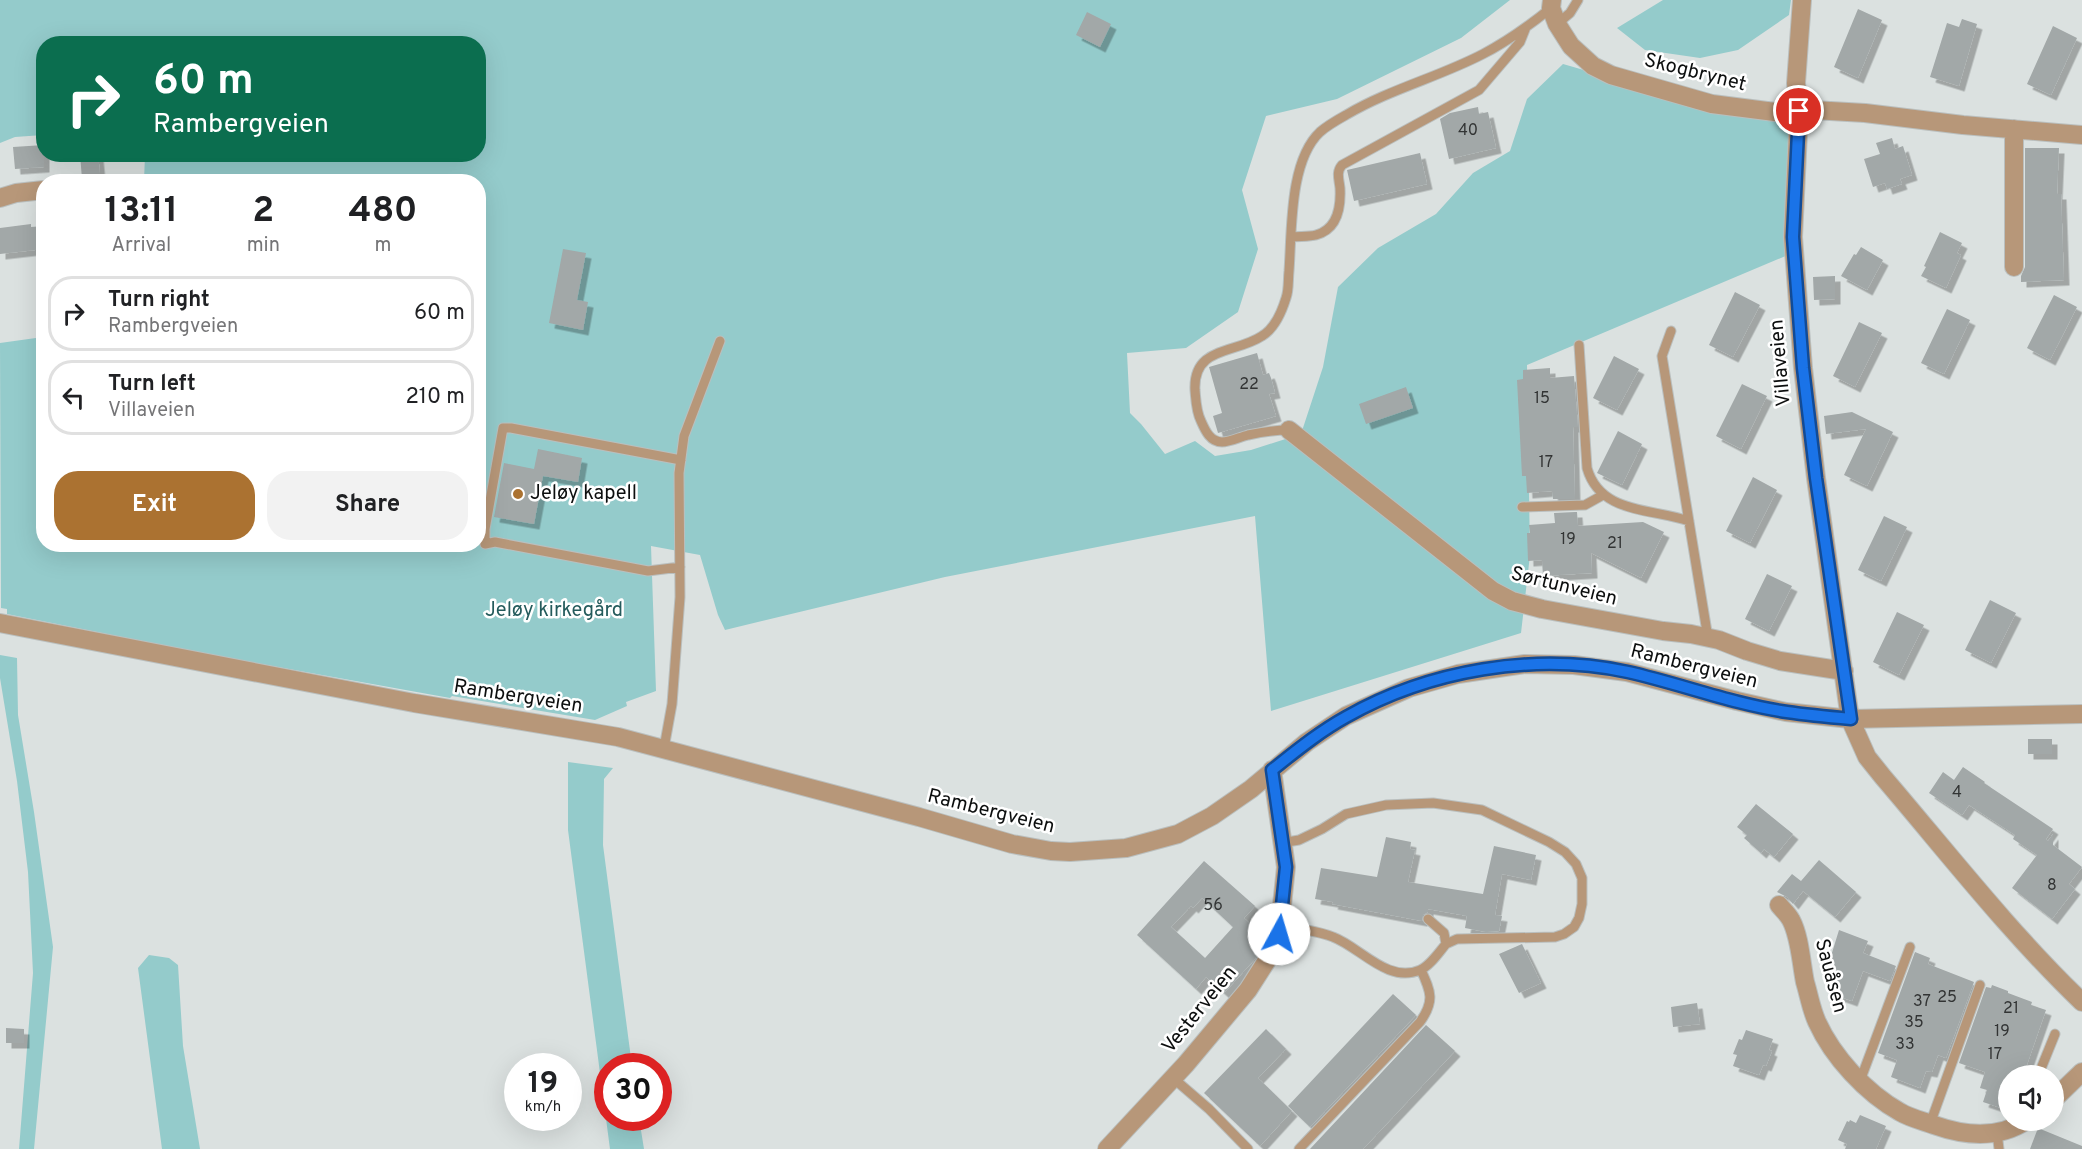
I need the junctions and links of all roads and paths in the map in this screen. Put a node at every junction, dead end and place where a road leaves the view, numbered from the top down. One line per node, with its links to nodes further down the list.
1 (1578, 0): 3 (lane)
2 (1802, 0): 5 (street, Villaveien)
3 (1553, 11): 4 (lane); 5 (street, Skogbrynet)
4 (1526, 27): 10 (lane); 10 (lane)
5 (1799, 111): 6 (street, Skogbrynet); 25 (street, Villaveien)
6 (2014, 129): 7 (street, Skogbrynet); 11 (street)
7 (2082, 135)
8 (36, 191): 9 (street)
9 (0, 198)
10 (1292, 237): 15 (lane)
11 (2014, 267)
12 (1671, 331): 20 (lane)
13 (720, 341): 16 (lane)
14 (1579, 345): 17 (lane)
15 (1289, 430): 24 (street, Sørtunveien)
16 (681, 460): 19 (lane); 22 (lane)
17 (1603, 495): 18 (lane); 20 (lane)
18 (1522, 507)
19 (486, 519)
20 (1689, 521): 24 (lane)
21 (486, 544): 22 (lane)
22 (680, 567): 28 (lane)
23 (0, 623): 28 (street, Rambergveien)
24 (1708, 638): 25 (street, Sørtunveien)
25 (1844, 671): 27 (street, Villaveien)
26 (2082, 714): 27 (street, Rambergveien)
27 (1851, 719): 29 (street, Rambergveien); 38 (street)
28 (664, 748): 29 (street, Rambergveien)
29 (1272, 770): 30 (street, Vesterveien)
30 (1281, 843): 33 (street, Vesterveien); 34 (lane)
31 (1779, 905): 43 (street, Sauåsen)
32 (1428, 919): 34 (lane)
33 (1280, 923): 36 (lane); 42 (street, Vesterveien)
34 (1446, 944): 36 (lane)
35 (1910, 947): 43 (lane)
36 (1421, 970): 50 (lane)
37 (1980, 985): 45 (lane)
38 (2082, 1002)
39 (2055, 1034): 40 (lane)
40 (2042, 1065)
41 (2082, 1072): 44 (street)
42 (1173, 1078): 48 (street, Vesterveien); 49 (lane)
43 (1860, 1081): 45 (street, Sauåsen)
44 (2064, 1089)
45 (1930, 1124): 47 (street, Sauåsen)
46 (2012, 1131): 47 (street, Sauåsen)
47 (1998, 1141)
48 (1107, 1149)
49 (1248, 1149)
50 (1299, 1149)

